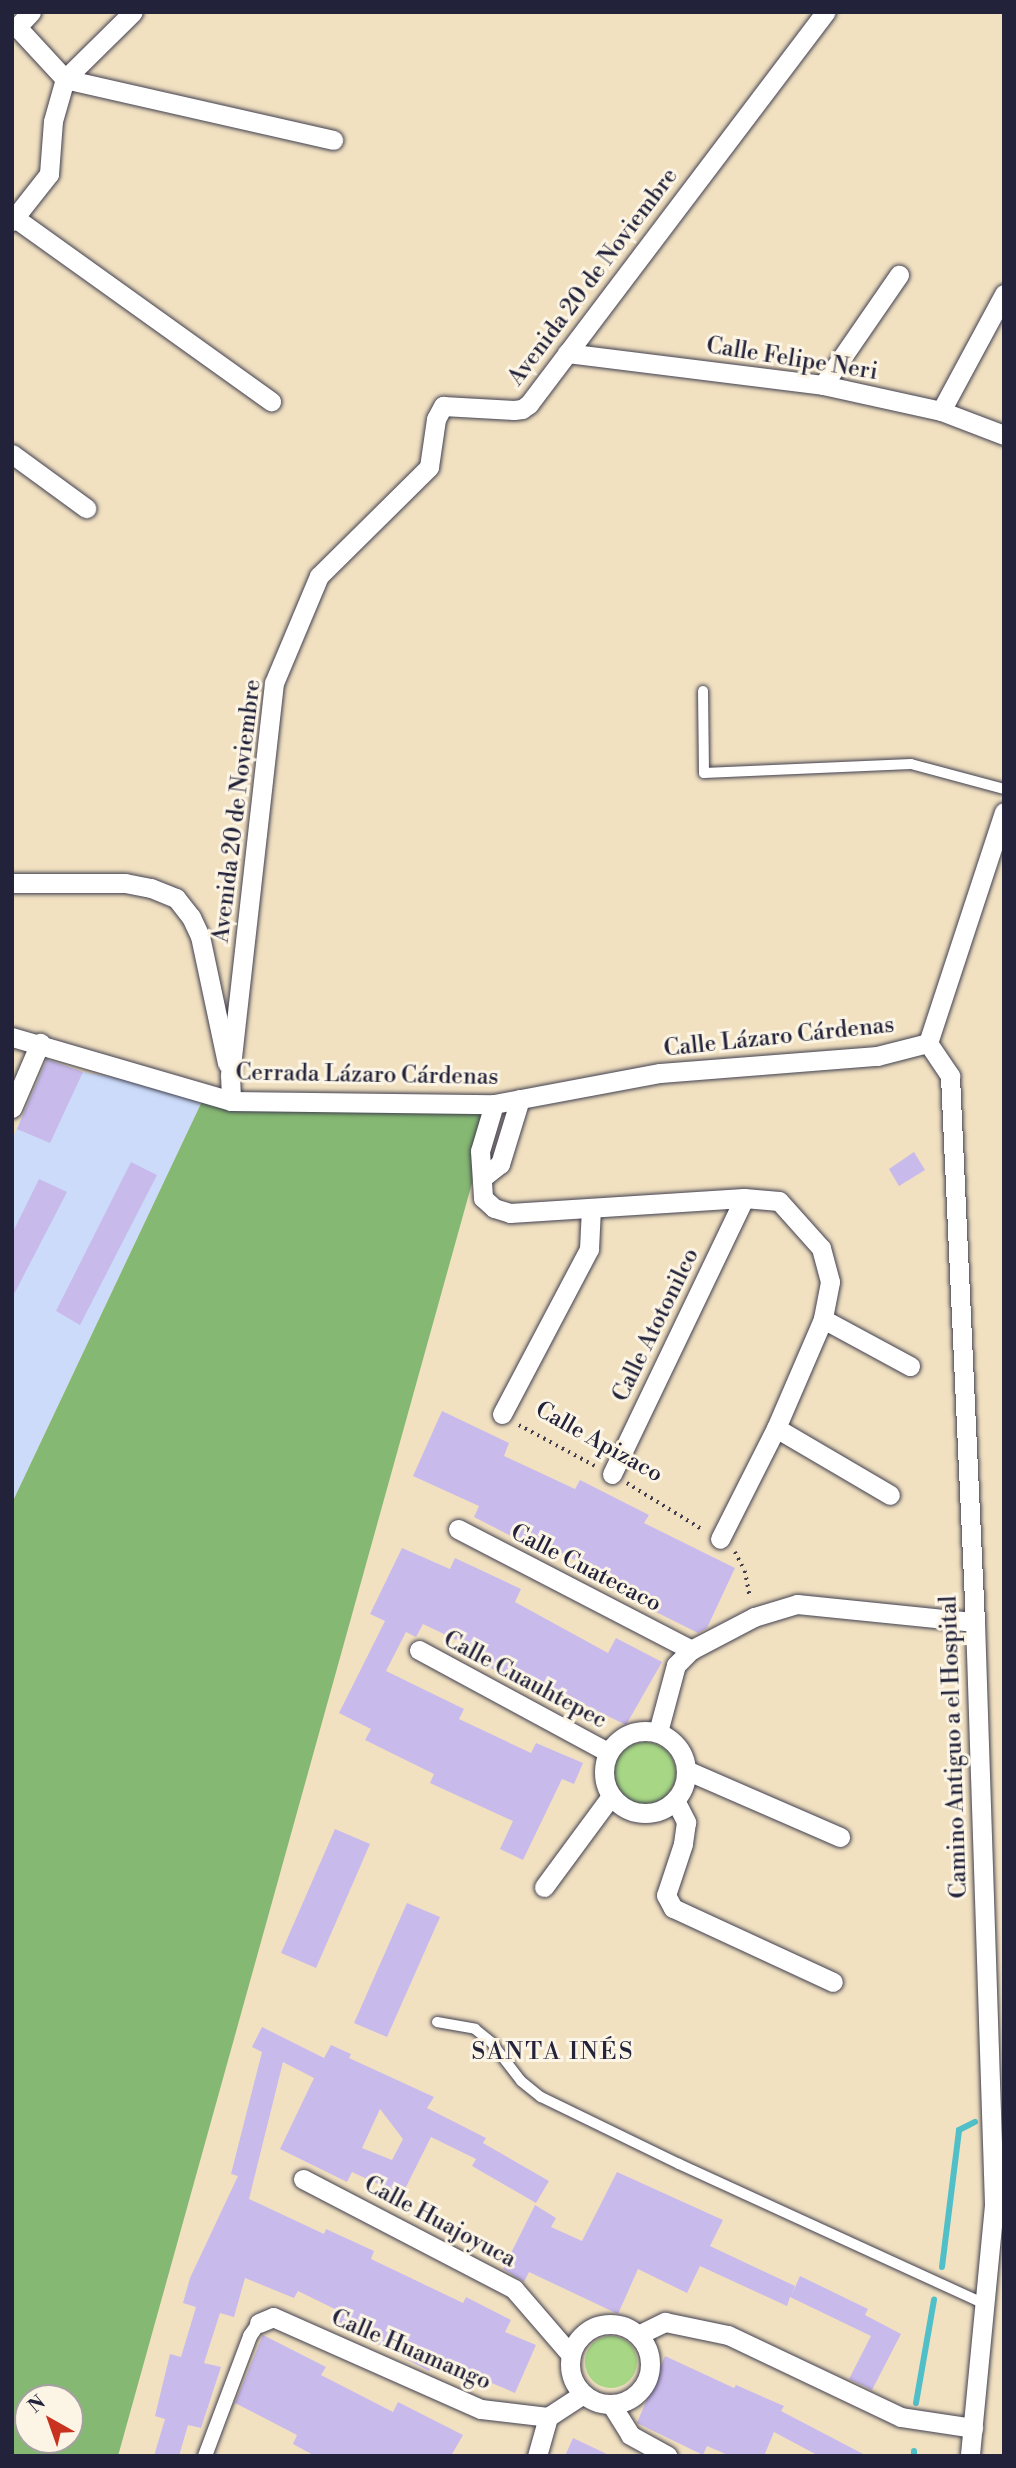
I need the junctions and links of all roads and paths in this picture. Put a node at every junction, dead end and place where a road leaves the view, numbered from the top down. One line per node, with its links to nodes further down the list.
1 (31, 12): 4 (street)
2 (133, 12): 4 (street)
3 (826, 12): 9 (street, Avenida 20 de Noviembre)
4 (65, 79): 5 (street); 6 (street)
5 (333, 140)
6 (14, 219): 11 (street)
7 (899, 275): 10 (street)
8 (1004, 294): 12 (street)
9 (567, 353): 10 (street, Calle Felipe Neri); 23 (street, Avenida 20 de Noviembre)
10 (823, 385): 12 (street, Calle Felipe Neri)
11 (271, 401)
12 (941, 411): 13 (street, Calle Felipe Neri)
13 (1004, 435)
14 (12, 454): 15 (street)
15 (86, 508)
16 (703, 691): 17 (lane)
17 (1004, 789)
18 (1004, 811): 21 (street, Calle Lázaro Cárdenas)
19 (12, 883): 23 (street)
20 (12, 1037): 22 (street, Cerrada Lázaro Cárdenas)
21 (928, 1042): 24 (street, Calle Lázaro Cárdenas); 40 (street, Camino Antiguo a el Hospital)
22 (40, 1043): 25 (street, Cerrada Lázaro Cárdenas); 27 (street)
23 (230, 1074): 25 (street, Avenida 20 de Noviembre)
24 (520, 1099): 26 (street, Cerrada Lázaro Cárdenas); 28 (street)
25 (231, 1101): 26 (street, Cerrada Lázaro Cárdenas)
26 (494, 1104): 28 (street)
27 (12, 1108)
28 (482, 1178): 30 (street)
29 (744, 1198): 30 (street); 31 (street); 35 (street, Calle Atotonilco)
30 (591, 1208): 33 (street, Calle Apizaco)
31 (823, 1319): 32 (street); 34 (street)
32 (910, 1366)
33 (502, 1414): 35 (path, Calle Apizaco)
34 (776, 1428): 36 (street); 38 (street)
35 (612, 1474): 38 (path, Calle Apizaco)
36 (890, 1495)
37 (458, 1530): 42 (street, Calle Cuatecaco)
38 (720, 1539): 39 (path, Calle Apizaco)
39 (754, 1617): 40 (street); 42 (street)
40 (975, 1622): 53 (street, Camino Antiguo a el Hospital)
41 (419, 1650): 44 (street, Calle Cuauhtepec)
42 (691, 1650): 43 (street)
43 (658, 1732): 44 (street); 45 (street)
44 (608, 1752): 46 (street)
45 (686, 1770): 47 (street); 48 (street)
46 (611, 1796): 47 (street); 49 (street)
47 (675, 1800): 50 (street)
48 (840, 1837)
49 (544, 1887)
50 (833, 1982)
51 (437, 2022): 53 (lane)
52 (303, 2179): 56 (street, Calle Huajoyuca)
53 (985, 2304): 60 (street, Camino Antiguo a el Hospital)
54 (259, 2323): 59 (street, Calle Huamango); 61 (street)
55 (638, 2335): 56 (street); 58 (street); 60 (street)
56 (570, 2355): 57 (street)
57 (583, 2394): 58 (street); 59 (street)
58 (611, 2404): 63 (street)
59 (548, 2417): 62 (street)
60 (973, 2428): 64 (street, Camino Antiguo a el Hospital)
61 (205, 2456)
62 (537, 2456)
63 (668, 2456)
64 (971, 2456)

